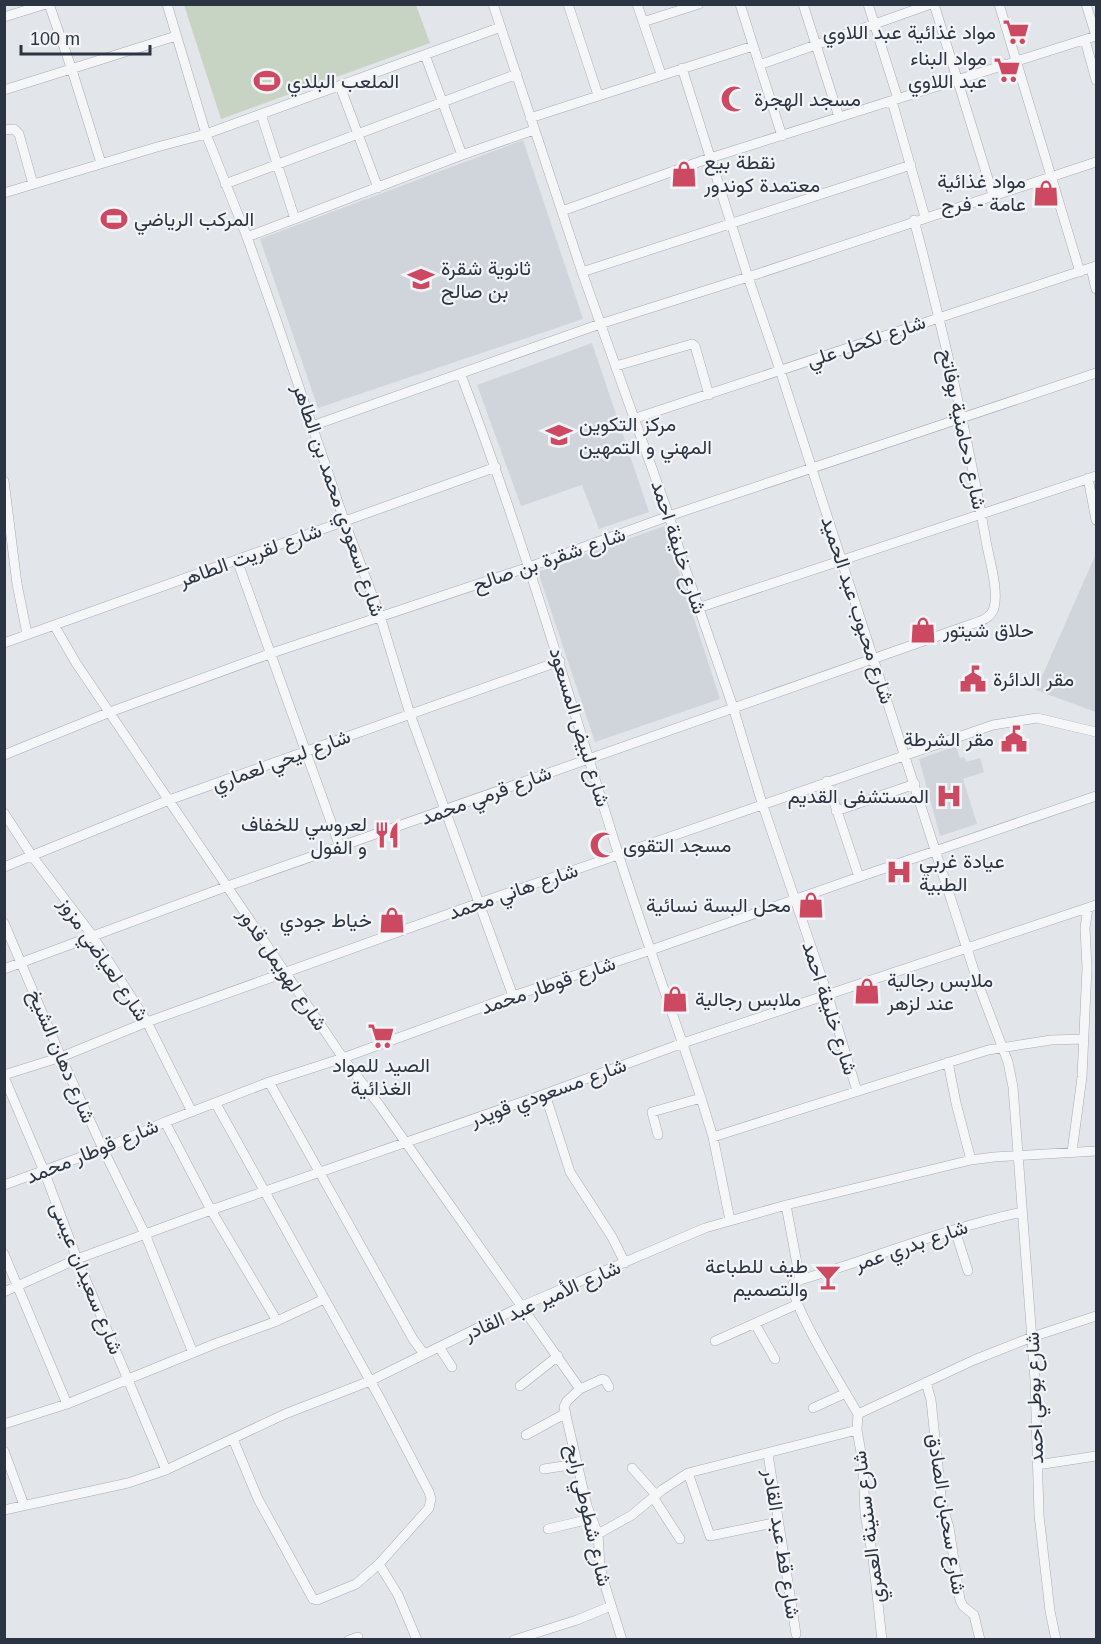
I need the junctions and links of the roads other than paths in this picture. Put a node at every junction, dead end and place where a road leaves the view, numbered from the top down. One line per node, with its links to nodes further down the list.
1 (47, 4): 13 (street); 26 (street)
2 (167, 4): 17 (street, شارع اسعودي محمد بن الطاهر)
3 (493, 4): 16 (street, شارع خليفة احمد)
4 (568, 4): 33 (street)
5 (637, 4): 14 (street)
6 (699, 4): 14 (street)
7 (740, 4): 20 (street)
8 (803, 4): 21 (street)
9 (868, 4): 15 (street)
10 (932, 4): 15 (street); 29 (street)
11 (999, 4): 23 (street)
12 (1086, 4): 18 (street)
13 (4, 17)
14 (643, 22): 28 (street)
15 (874, 24): 21 (street); 34 (street)
16 (501, 27): 22 (street); 27 (street, شارع خليفة احمد)
17 (176, 36): 26 (street); 42 (street, شارع اسعودي محمد بن الطاهر)
18 (1096, 36): 19 (street)
19 (1084, 40): 23 (street); 30 (street)
20 (753, 46): 24 (street); 25 (street)
21 (816, 46): 24 (street); 37 (street)
22 (425, 55): 31 (street); 35 (street)
23 (1016, 60): 29 (street); 50 (street)
24 (759, 65): 43 (street)
25 (682, 68): 28 (street); 45 (street, شارع محبوب عبد الحميد)
26 (72, 70): 32 (street); 47 (street)
27 (517, 74): 35 (street); 38 (street, شارع خليفة احمد)
28 (662, 74): 33 (street)
29 (958, 79): 34 (street); 55 (street)
30 (1096, 81)
31 (340, 86): 36 (street); 41 (street)
32 (4, 90)
33 (598, 95): 38 (street)
34 (895, 100): 37 (street); 49 (street)
35 (442, 101): 41 (street); 44 (street)
36 (261, 114): 42 (street); 48 (street)
37 (839, 117): 43 (street)
38 (530, 118): 40 (street, شارع خليفة احمد)
39 (4, 130): 51 (street)
40 (534, 130): 44 (street); 56 (street, شارع خليفة احمد)
41 (357, 133): 48 (street); 53 (street)
42 (206, 134): 47 (street); 52 (street, شارع اسعودي محمد بن الطاهر)
43 (782, 136): 45 (street)
44 (462, 155): 53 (street)
45 (711, 158): 56 (street); 60 (street, شارع محبوب عبد الحميد)
46 (1096, 162): 50 (street)
47 (101, 163): 51 (street)
48 (277, 163): 52 (street); 58 (street)
49 (910, 165): 57 (street); 60 (street)
50 (1050, 176): 55 (street); 64 (street)
51 (33, 184): 54 (street)
52 (225, 184): 61 (street, شارع اسعودي محمد بن الطاهر)
53 (378, 188): 58 (street)
54 (4, 193)
55 (993, 195): 57 (street)
56 (562, 211): 63 (street, شارع خليفة احمد)
57 (925, 217): 59 (street)
58 (295, 219): 61 (street)
59 (914, 220): 65 (street); 67 (street, شارع دحامنية بوفاتح)
60 (731, 222): 63 (street); 65 (street, شارع محبوب عبد الحميد)
61 (247, 237): 76 (street, شارع اسعودي محمد بن الطاهر)
62 (1094, 267): 64 (street, شارع لكحل علي); 66 (street)
63 (582, 272): 68 (street, شارع خليفة احمد)
64 (1080, 272): 67 (street, شارع لكحل علي)
65 (748, 277): 68 (street); 70 (street, شارع محبوب عبد الحميد)
66 (1096, 289)
67 (940, 316): 70 (street, شارع لكحل علي); 74 (street, شارع دحامنية بوفاتح)
68 (600, 324): 69 (street, شارع خليفة احمد); 72 (street)
69 (616, 366): 73 (street); 75 (street, شارع خليفة احمد)
70 (780, 370): 73 (street, شارع لكحل علي); 78 (street, شارع محبوب عبد الحميد)
71 (1096, 373): 74 (street, شارع شقرة بن صالح)
72 (461, 375): 76 (street); 77 (street, شارع لبيض المسعود)
73 (709, 394): 75 (street, شارع لكحل علي)
74 (962, 417): 78 (street, شارع شقرة بن صالح); 81 (street, شارع دحامنية بوفاتح)
75 (636, 418): 82 (street, شارع خليفة احمد)
76 (312, 426): 83 (street, شارع اسعودي محمد بن الطاهر)
77 (496, 467): 83 (street, شارع لقريت الطاهر); 87 (street, شارع لبيض المسعود)
78 (812, 469): 82 (street, شارع شقرة بن صالح); 86 (street, شارع محبوب عبد الحميد)
79 (1092, 477): 81 (street); 84 (street)
80 (4, 481): 92 (street)
81 (981, 515): 86 (street); 91 (street, شارع دحامنية بوفاتح)
82 (669, 516): 87 (street, شارع شقرة بن صالح); 88 (street, شارع خليفة احمد)
83 (344, 520): 85 (street, شارع لقريت الطاهر); 89 (street, شارع اسعودي محمد بن الطاهر)
84 (1096, 520)
85 (237, 560): 90 (street, شارع لقريت الطاهر); 94 (street)
86 (841, 560): 88 (street); 95 (street, شارع محبوب عبد الحميد)
87 (529, 567): 89 (street, شارع شقرة بن صالح); 96 (street, شارع لبيض المسعود)
88 (698, 608): 97 (street, شارع خليفة احمد)
89 (380, 616): 94 (street, شارع شقرة بن صالح); 99 (street, شارع اسعودي محمد بن الطاهر)
90 (54, 625): 92 (street, شارع لقريت الطاهر); 98 (street, شارع لهويمل قدور)
91 (969, 625): 95 (street, شارع قرمي محمد)
92 (27, 634): 93 (street, شارع لقريت الطاهر)
93 (4, 644)
94 (272, 653): 98 (street, شارع شقرة بن صالح); 101 (street)
95 (874, 657): 97 (street, شارع قرمي محمد); 103 (street, شارع محبوب عبد الحميد)
96 (560, 661): 99 (street, شارع ليحي لعماري); 104 (street, شارع لبيض المسعود)
97 (733, 707): 104 (street, شارع قرمي محمد); 109 (street, شارع خليفة احمد)
98 (110, 712): 102 (street, شارع شقرة بن صالح); 108 (street, شارع لهويمل قدور)
99 (410, 714): 101 (street, شارع ليحي لعماري); 110 (street, شارع اسعودي محمد بن الطاهر)
100 (1096, 732): 103 (street, شارع هاني محمد)
101 (306, 751): 108 (street, شارع ليحي لعماري); 113 (street)
102 (4, 754)
103 (905, 755): 105 (street, شارع هاني محمد); 106 (street, شارع محبوب عبد الحميد)
104 (590, 758): 110 (street, شارع قرمي محمد); 115 (street, شارع لبيض المسعود)
105 (827, 781): 109 (street, شارع هاني محمد); 111 (street)
106 (915, 784): 111 (street); 114 (street, شارع محبوب عبد الحميد)
107 (1096, 796): 114 (street, شارع قوطار محمد)
108 (169, 800): 116 (street, شارع ليحي لعماري); 119 (street, شارع لهويمل قدور)
109 (762, 803): 115 (street, شارع هاني محمد); 120 (street, شارع خليفة احمد)
110 (445, 810): 113 (street, شارع قرمي محمد); 121 (street, شارع اسعودي محمد بن الطاهر)
111 (836, 811): 118 (street)
112 (4, 813): 116 (street, شارع لعياضي مزوز)
113 (340, 847): 119 (street, شارع قرمي محمد)
114 (936, 851): 118 (street, شارع قوطار محمد); 125 (street, شارع محبوب عبد الحميد)
115 (619, 854): 121 (street, شارع هاني محمد); 126 (street, شارع لبيض المسعود)
116 (32, 856): 117 (street, شارع ليحي لعماري); 124 (street, شارع لعياضي مزوز)
117 (4, 867)
118 (859, 877): 120 (street, شارع قوطار محمد)
119 (228, 886): 124 (street, شارع قرمي محمد); 129 (street, شارع لهويمل قدور)
120 (795, 900): 126 (street, شارع قوطار محمد); 131 (street, شارع خليفة احمد)
121 (479, 903): 129 (street, شارع هاني محمد); 130 (street, شارع اسعودي محمد بن الطاهر)
122 (1092, 906): 125 (street, شارع مسعودي قويدر); 132 (street)
123 (4, 923): 127 (street, شارع دهان الشيخ)
124 (92, 935): 127 (street, شارع قرمي محمد); 134 (street, شارع لعياضي مزوز)
125 (968, 948): 131 (street, شارع مسعودي قويدر); 137 (street, شارع محبوب عبد الحميد)
126 (651, 950): 130 (street, شارع قوطار محمد); 136 (street, شارع لبيض المسعود)
127 (22, 962): 128 (street, شارع قرمي محمد); 138 (street, شارع دهان الشيخ)
128 (4, 969)
129 (285, 972): 134 (street, شارع هاني محمد); 139 (street, شارع لهويمل قدور)
130 (513, 996): 139 (street, شارع قوطار محمد)
131 (828, 996): 136 (street, شارع مسعودي قويدر); 143 (street, شارع خليفة احمد)
132 (1084, 1003): 133 (street); 135 (street)
133 (1096, 1004)
134 (147, 1022): 138 (street, شارع هاني محمد); 147 (street, شارع لعياضي مزوز)
135 (1084, 1039): 137 (street); 154 (street)
136 (683, 1043): 144 (street, شارع مسعودي قويدر); 145 (street, شارع لبيض المسعود)
137 (1002, 1047): 140 (street); 155 (street, شارع محبوب عبد الحميد)
138 (61, 1057): 141 (street, شارع هاني محمد); 152 (street, شارع دهان الشيخ)
139 (343, 1058): 142 (street, شارع قوطار محمد); 151 (street, شارع لهويمل قدور)
140 (948, 1062): 143 (street); 156 (street)
141 (4, 1076): 157 (street, شارع سعيدان عيسى)
142 (269, 1082): 146 (street, شارع قوطار محمد); 158 (street)
143 (857, 1091): 150 (street)
144 (545, 1094): 151 (street, شارع مسعودي قويدر); 169 (street)
145 (701, 1098): 149 (street); 150 (street, شارع لبيض المسعود)
146 (216, 1104): 147 (street, شارع قوطار محمد); 160 (street)
147 (192, 1112): 148 (street, شارع قوطار محمد)
148 (165, 1122): 152 (street, شارع قوطار محمد); 162 (street)
149 (658, 1134)
150 (713, 1137): 164 (street, شارع لبيض المسعود)
151 (406, 1143): 158 (street, شارع مسعودي قويدر); 176 (street, شارع لهويمل قدور)
152 (103, 1149): 157 (street, شارع قوطار محمد); 166 (street, شارع دهان الشيخ)
153 (1096, 1151): 154 (street, شارع الأمير عبد القادر)
154 (1072, 1152): 155 (street, شارع الأمير عبد القادر)
155 (1018, 1156): 156 (street, شارع الأمير عبد القادر); 163 (street, شارع بوطي احمد)
156 (971, 1160): 161 (street, شارع الأمير عبد القادر)
157 (44, 1171): 159 (street, شارع قوطار محمد); 168 (street, شارع سعيدان عيسى)
158 (318, 1173): 160 (street, شارع مسعودي قويدر); 184 (street)
159 (4, 1185)
160 (265, 1192): 162 (street, شارع مسعودي قويدر); 174 (street)
161 (786, 1205): 164 (street, شارع الأمير عبد القادر); 171 (street)
162 (212, 1210): 166 (street, شارع مسعودي قويدر); 178 (street)
163 (1022, 1212): 165 (street, شارع بدري عمر); 180 (street, شارع بوطي احمد)
164 (730, 1220): 169 (street, شارع الأمير عبد القادر)
165 (955, 1230): 170 (street); 171 (street, شارع بدري عمر)
166 (145, 1234): 168 (street, شارع مسعودي قويدر); 183 (street, شارع دهان الشيخ)
167 (4, 1254): 172 (street)
168 (78, 1258): 172 (street, شارع مسعودي قويدر); 188 (street, شارع سعيدان عيسى)
169 (625, 1263): 176 (street, شارع الأمير عبد القادر)
170 (968, 1271)
171 (800, 1280): 175 (street)
172 (17, 1287): 173 (street, شارع مسعودي قويدر); 195 (street)
173 (4, 1292)
174 (324, 1299): 178 (street); 189 (street)
175 (798, 1304): 179 (street); 194 (street)
176 (522, 1306): 182 (street, شارع الأمير عبد القادر); 185 (street)
177 (1096, 1316): 180 (street)
178 (277, 1321): 183 (street)
179 (755, 1324): 181 (street); 186 (street)
180 (1032, 1337): 190 (street); 207 (street, شارع بوطي احمد)
181 (714, 1341)
182 (439, 1347): 184 (street, شارع الأمير عبد القادر); 187 (street)
183 (193, 1353): 188 (street)
184 (424, 1354): 189 (street, شارع الأمير عبد القادر)
185 (558, 1356): 191 (street); 193 (street)
186 (775, 1359)
187 (452, 1367)
188 (129, 1378): 195 (street); 210 (street, شارع سعيدان عيسى)
189 (370, 1381): 202 (street, شارع الأمير عبد القادر); 220 (street)
190 (926, 1382): 198 (street); 227 (street, شارع سحبان الصادق)
191 (520, 1386)
192 (609, 1387): 193 (street)
193 (580, 1389): 197 (street)
194 (846, 1393): 196 (street); 198 (street)
195 (66, 1404): 199 (street)
196 (813, 1408)
197 (566, 1413): 201 (street); 206 (street, شارع شطوطي رابح)
198 (858, 1414): 200 (street, شارع سنينة العمري)
199 (4, 1424)
200 (857, 1430): 204 (street); 226 (street, شارع سنينة العمري)
201 (526, 1434)
202 (233, 1439): 210 (street, شارع الأمير عبد القادر); 220 (street)
203 (4, 1451): 213 (street)
204 (768, 1454): 211 (street); 216 (street, شارع قط عبد القادر)
205 (1096, 1456): 207 (street)
206 (576, 1464): 209 (street); 215 (street, شارع شطوطي رابح)
207 (1037, 1465): 228 (street, شارع بوطي احمد)
208 (632, 1468): 212 (street)
209 (544, 1469)
210 (166, 1470): 213 (street, شارع الأمير عبد القادر)
211 (688, 1473): 212 (street); 216 (street)
212 (654, 1496): 218 (street); 219 (street)
213 (24, 1505): 214 (street, شارع الأمير عبد القادر)
214 (4, 1510)
215 (590, 1519): 217 (street); 218 (street, شارع شطوطي رابح)
216 (778, 1522): 222 (street, شارع قط عبد القادر)
217 (548, 1529)
218 (598, 1534): 221 (street, شارع شطوطي رابح)
219 (680, 1539)
220 (379, 1564): 223 (street)
221 (611, 1606): 224 (street); 225 (street, شارع شطوطي رابح)
222 (796, 1634)
223 (417, 1640)
224 (514, 1640)
225 (622, 1640)
226 (882, 1640)
227 (980, 1640)
228 (1056, 1640)

